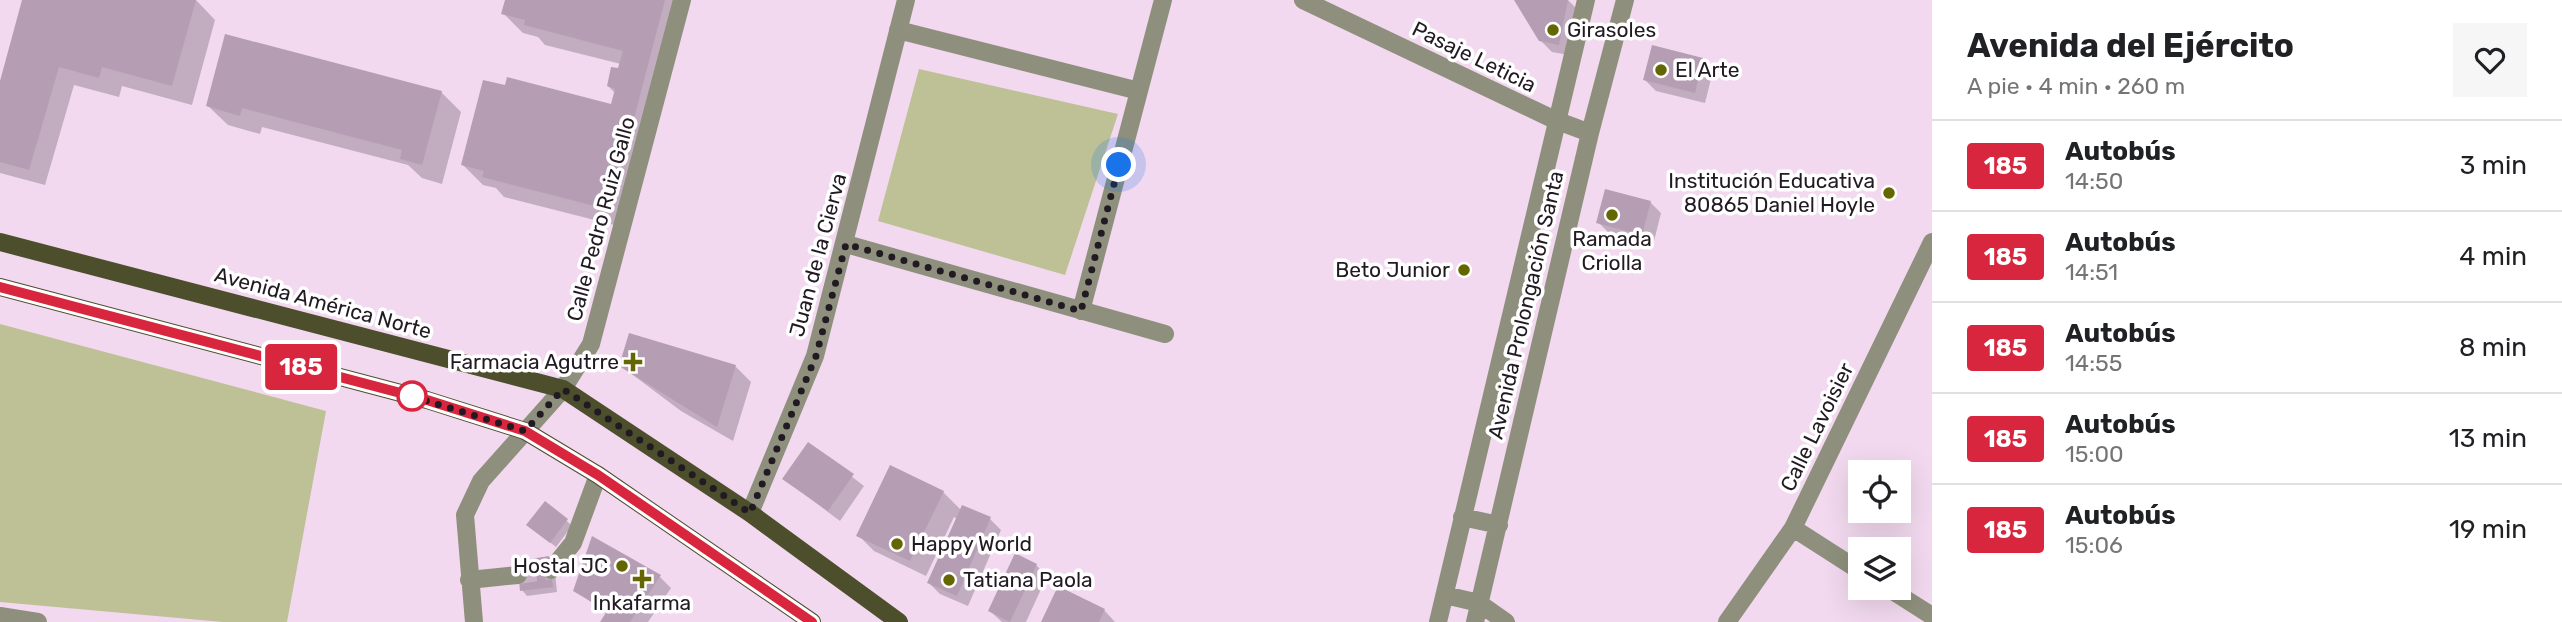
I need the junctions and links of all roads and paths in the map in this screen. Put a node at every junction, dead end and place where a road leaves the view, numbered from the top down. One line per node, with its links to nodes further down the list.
1 (682, 0): 17 (street, Calle Pedro Ruiz Gallo)
2 (906, 0): 7 (street, Juan de la Cierva)
3 (1163, 0): 8 (street)
4 (1303, 0): 9 (street, Pasaje Leticia)
5 (1586, 0): 9 (street, Avenida Prolongación Santa)
6 (1625, 0): 10 (street, Avenida Prolongación Santa)
7 (898, 30): 8 (street); 13 (street, Juan de la Cierva)
8 (1139, 91): 15 (street)
9 (1555, 120): 10 (street, Pasaje Leticia); 21 (street, Avenida Prolongación Santa)
10 (1590, 134): 22 (street, Avenida Prolongación Santa)
11 (0, 242): 17 (main road, Avenida América Norte)
12 (1932, 242): 23 (street, Calle Lavoisier)
13 (846, 244): 15 (street); 20 (street, Juan de la Cierva)
14 (0, 287): 18 (main road)
15 (1081, 311): 16 (street)
16 (1165, 334)
17 (563, 389): 18 (street, Calle Pedro Ruiz Gallo); 20 (main road, Avenida América Norte)
18 (525, 431): 19 (main road); 27 (street, Calle Pedro Ruiz Gallo)
19 (598, 475): 25 (street); 35 (main road)
20 (750, 513): 36 (main road, Avenida América Norte)
21 (1462, 517): 22 (street); 28 (street, Avenida Prolongación Santa)
22 (1499, 526): 30 (street, Avenida Prolongación Santa)
23 (1793, 528): 24 (street); 40 (street, Calle Lavoisier)
24 (1848, 563)
25 (551, 570)
26 (518, 575): 27 (street)
27 (469, 580): 34 (street, Calle Pedro Ruiz Gallo)
28 (1444, 594): 30 (street); 37 (street, Avenida Prolongación Santa)
29 (1907, 600): 32 (street)
30 (1479, 603): 38 (street, Avenida Prolongación Santa); 39 (street)
31 (0, 616): 33 (street)
32 (1932, 616)
33 (38, 622)
34 (474, 622)
35 (812, 622)
36 (899, 622)
37 (1438, 622)
38 (1475, 622)
39 (1506, 622)
40 (1727, 622)

